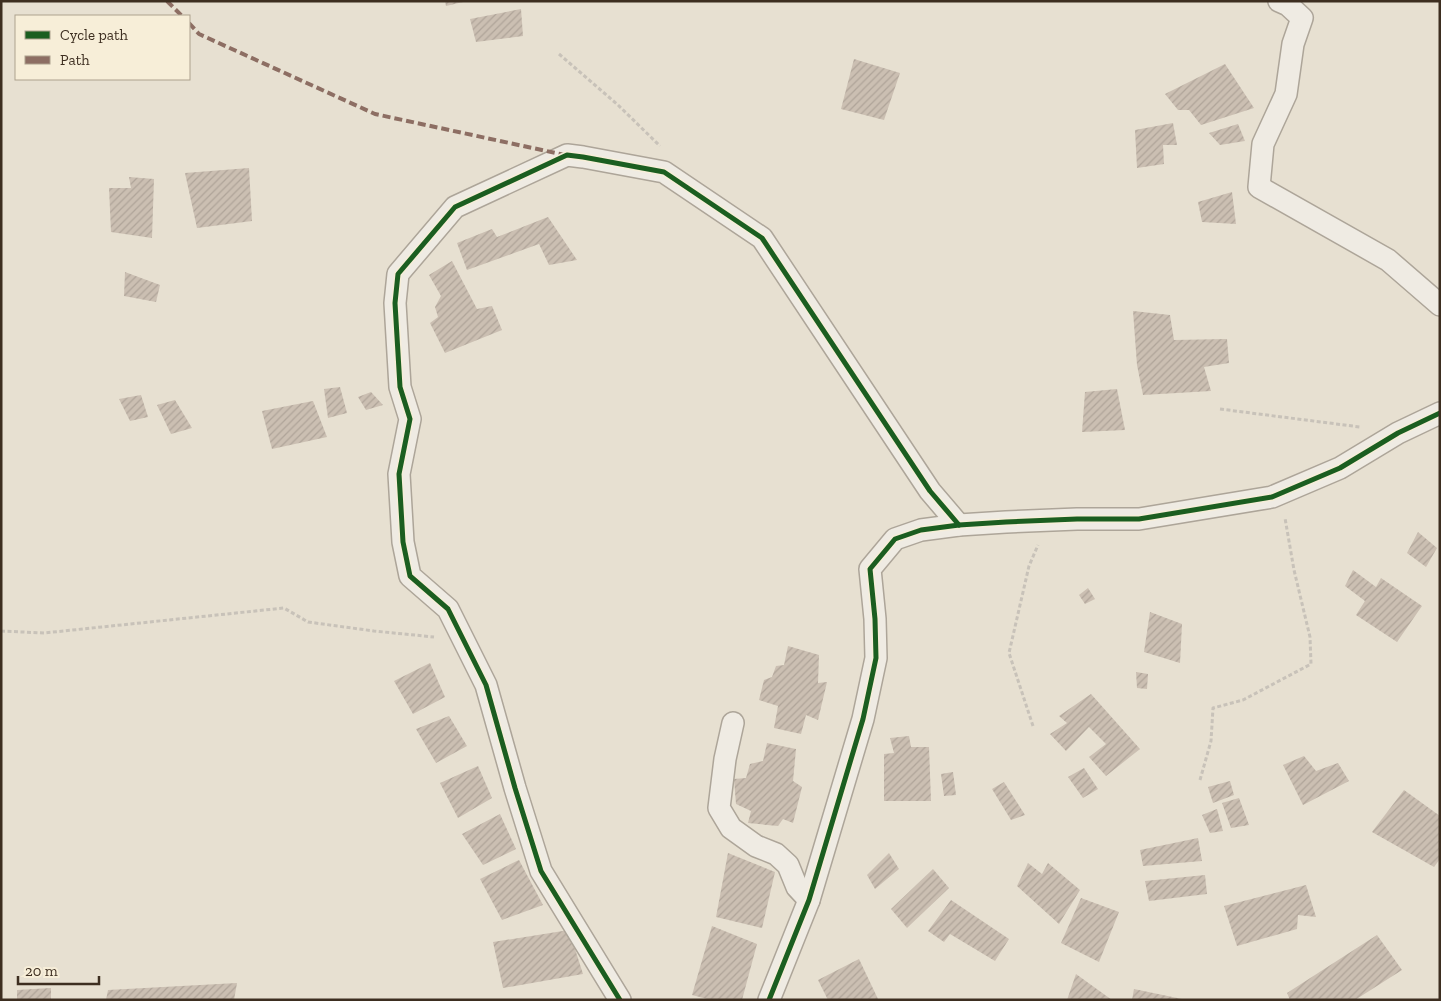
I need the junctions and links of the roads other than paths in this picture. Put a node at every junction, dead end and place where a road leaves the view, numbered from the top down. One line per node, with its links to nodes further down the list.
1 (1279, 1): 2 (street)
2 (1440, 305)
3 (1440, 413): 4 (street)
4 (959, 525): 6 (street); 7 (street)
5 (733, 723): 6 (street)
6 (809, 900): 8 (street)
7 (620, 1000)
8 (769, 1000)

